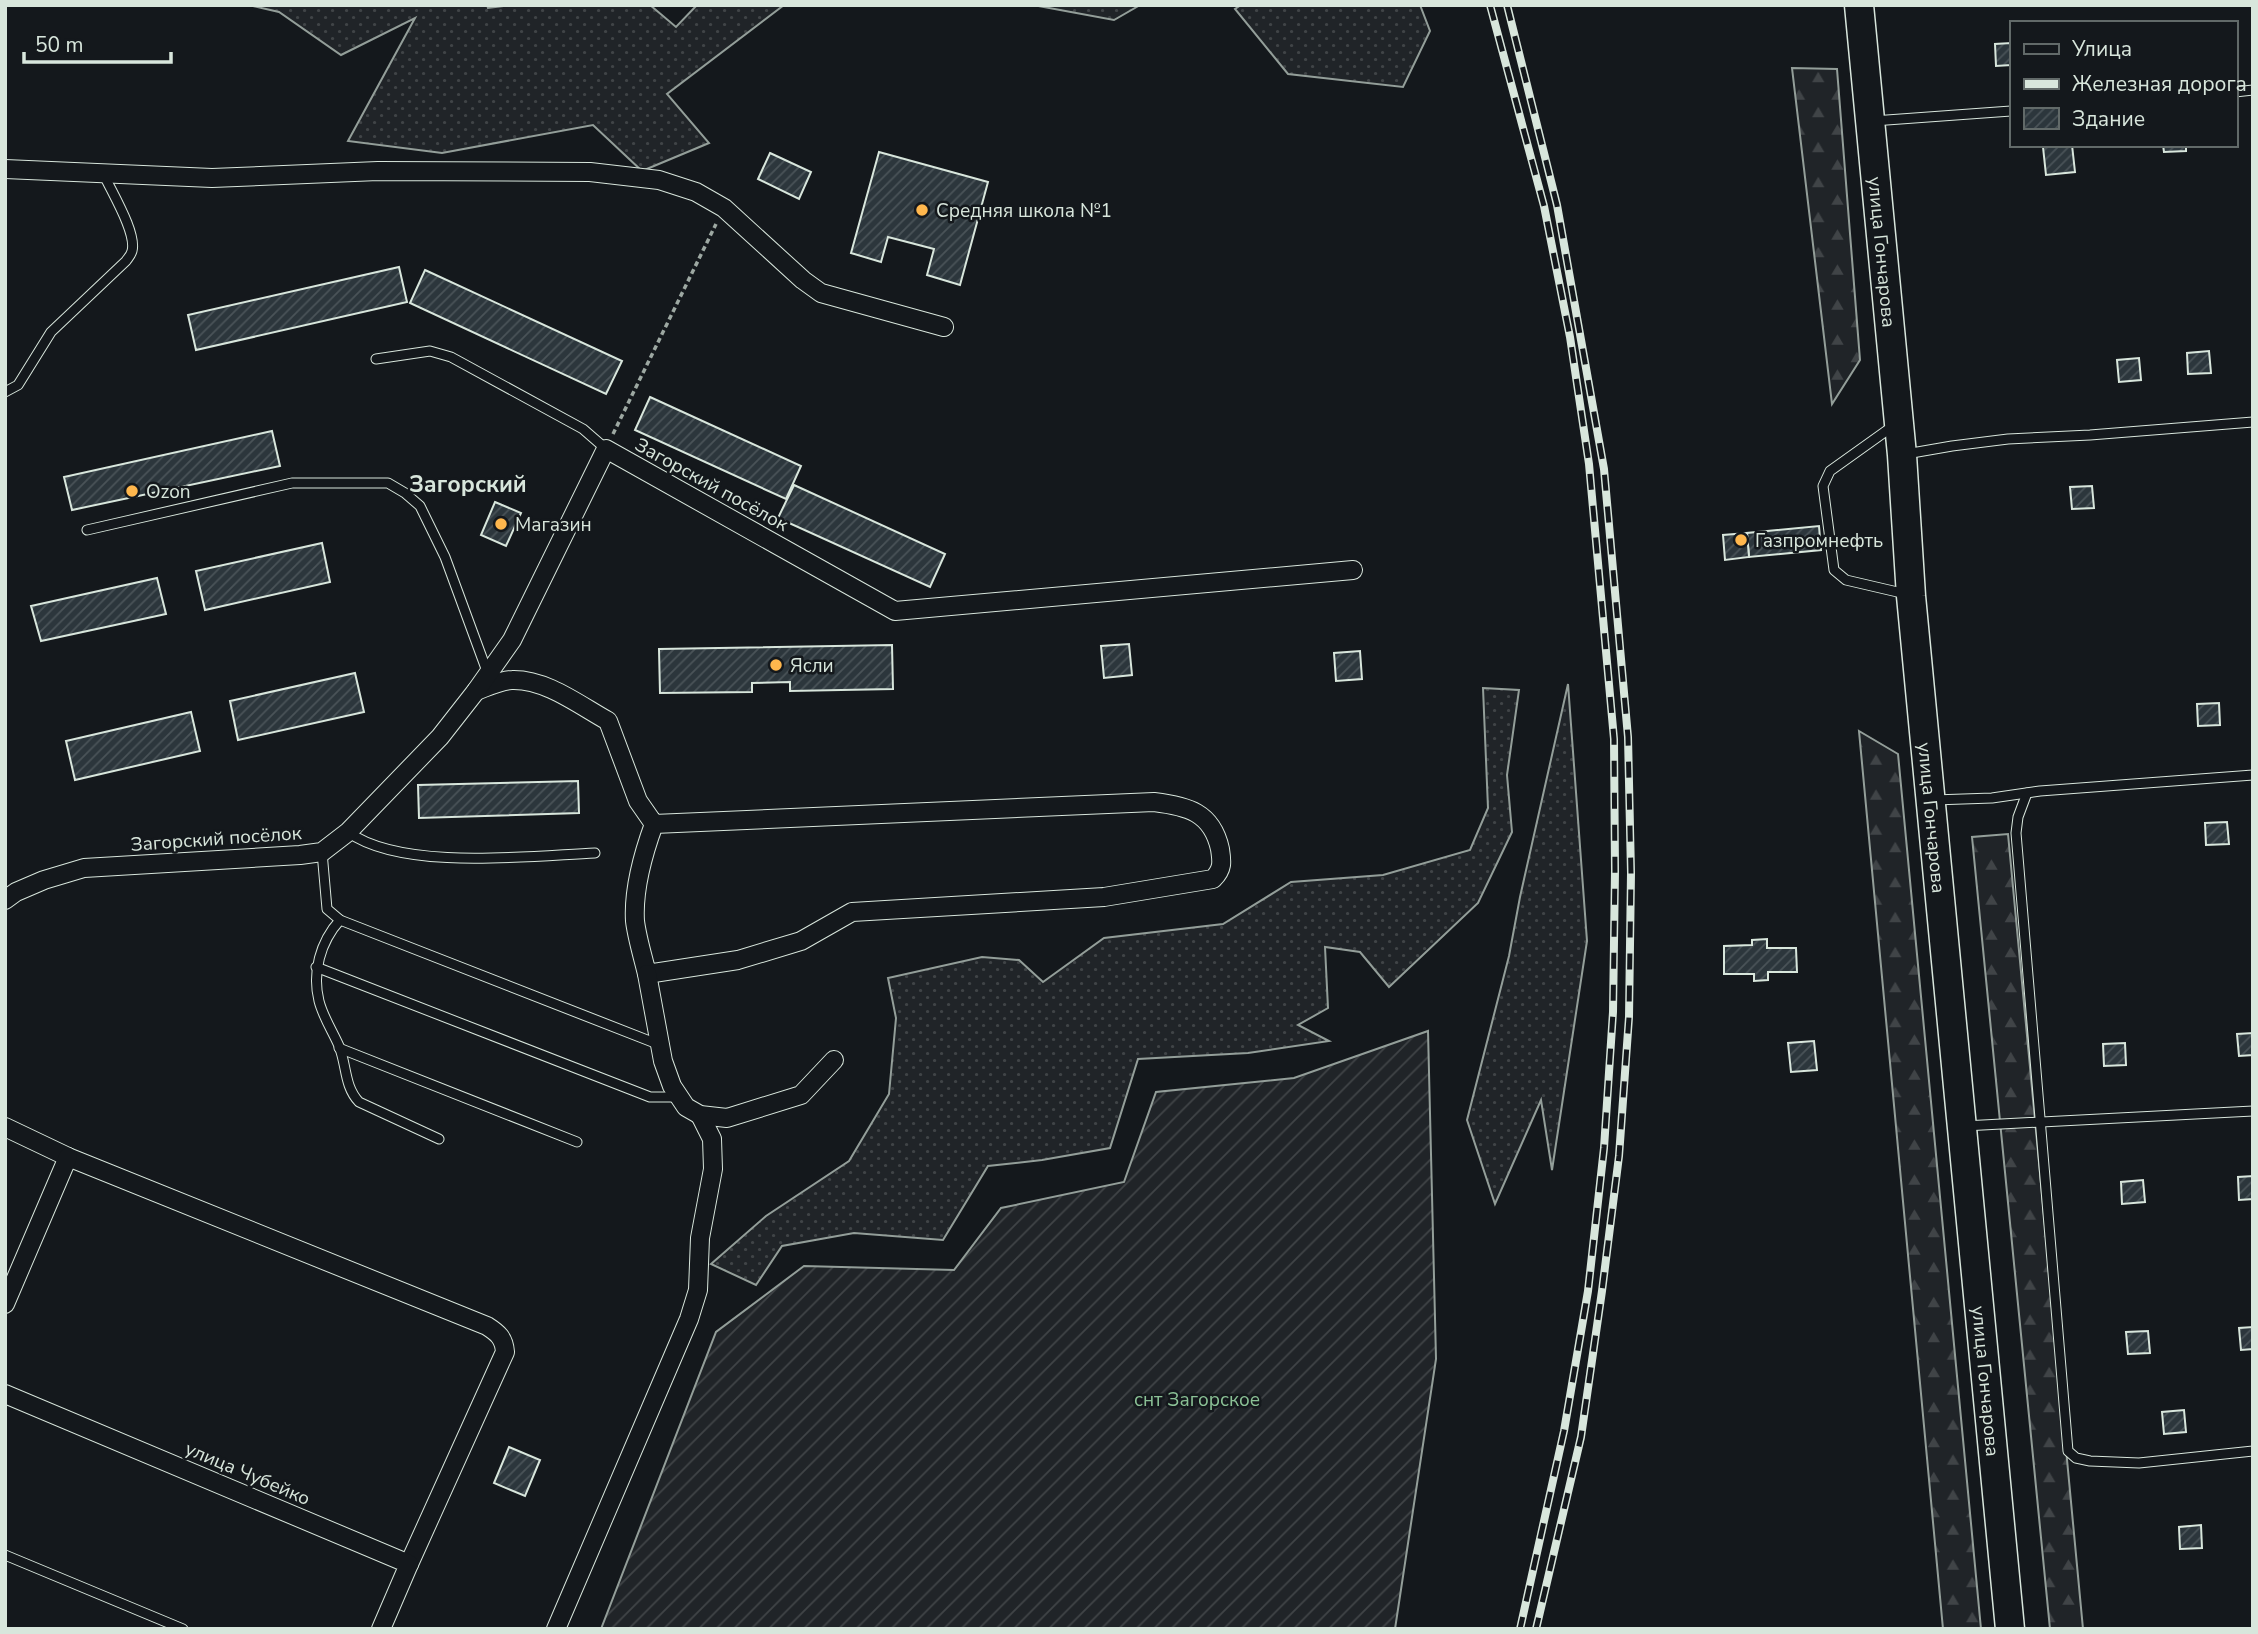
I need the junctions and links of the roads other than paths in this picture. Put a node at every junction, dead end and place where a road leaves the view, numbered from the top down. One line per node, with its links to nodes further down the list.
1 (1859, 5): 3 (main road, улица Гончарова)
2 (2010, 111): 3 (lane)
3 (1870, 122): 10 (main road, улица Гончарова)
4 (5, 169): 5 (street)
5 (104, 175): 6 (street); 8 (lane)
6 (944, 327)
7 (376, 359): 11 (lane)
8 (5, 391)
9 (2253, 422): 12 (lane)
10 (1897, 423): 12 (main road, улица Гончарова); 15 (lane)
11 (606, 449): 14 (street, Загорский посёлок); 16 (street, Загорский посёлок)
12 (1902, 455): 15 (main road, улица Гончарова)
13 (87, 530): 16 (lane)
14 (1353, 570)
15 (1912, 596): 20 (main road, улица Гончарова)
16 (488, 674): 17 (street, Загорский посёлок)
17 (476, 691): 21 (street); 22 (street, Загорский посёлок)
18 (2253, 775): 19 (lane)
19 (2027, 793): 20 (lane); 35 (lane)
20 (1932, 800): 36 (main road, улица Гончарова)
21 (654, 824): 28 (street); 28 (street)
22 (348, 832): 23 (street, Загорский посёлок); 24 (lane)
23 (322, 852): 25 (street, Загорский посёлок); 26 (lane)
24 (595, 853)
25 (5, 900)
26 (340, 920): 27 (lane); 29 (lane)
27 (316, 967): 30 (lane); 32 (lane)
28 (647, 974): 29 (street)
29 (660, 1045): 32 (street)
30 (339, 1048): 38 (lane); 39 (lane)
31 (834, 1060): 34 (street)
32 (679, 1097): 34 (street)
33 (2253, 1111): 35 (lane)
34 (700, 1115): 48 (street)
35 (2041, 1122): 36 (lane); 43 (lane)
36 (1963, 1126): 49 (main road, улица Гончарова)
37 (5, 1127): 40 (street)
38 (439, 1139)
39 (577, 1142)
40 (68, 1157): 41 (street); 45 (street)
41 (5, 1304)
42 (5, 1394): 45 (street, улица Чубейко)
43 (2253, 1451)
44 (5, 1555): 46 (lane)
45 (409, 1564): 47 (street)
46 (183, 1629)
47 (381, 1629)
48 (556, 1629)
49 (2010, 1629)

